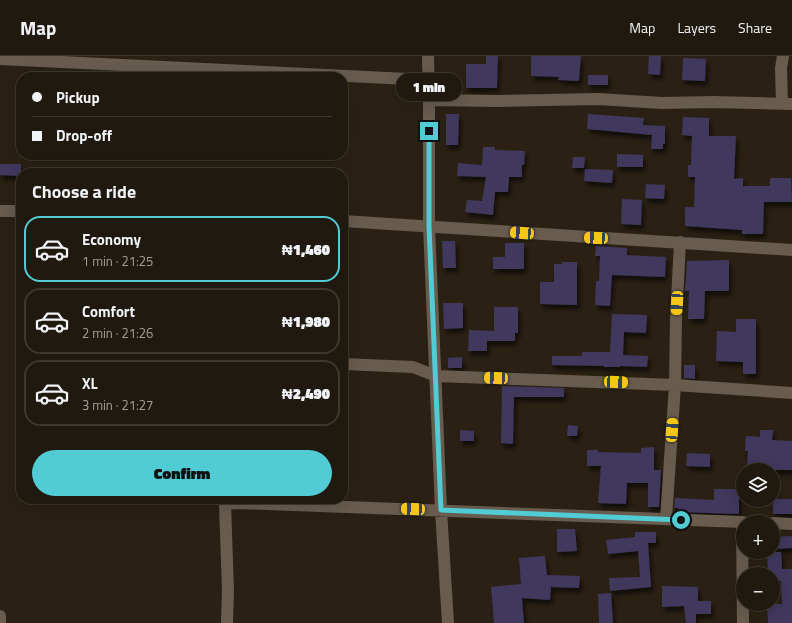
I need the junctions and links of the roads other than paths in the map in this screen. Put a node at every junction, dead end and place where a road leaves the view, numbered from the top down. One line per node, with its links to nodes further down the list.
1 (428, 56): 6 (street)
2 (783, 56): 8 (street)
3 (0, 59): 4 (street)
4 (265, 72)
5 (348, 76): 6 (street)
6 (428, 80): 7 (street)
7 (430, 100): 8 (street); 12 (street)
8 (787, 103)
9 (0, 211): 10 (street)
10 (16, 211)
11 (348, 221): 12 (street)
12 (429, 226): 13 (street); 16 (street)
13 (680, 242): 14 (street); 17 (street)
14 (792, 250)
15 (348, 364): 16 (street)
16 (436, 376): 17 (street); 21 (street)
17 (675, 385): 18 (street); 22 (street)
18 (792, 392)
19 (224, 504): 29 (street)
20 (268, 504): 21 (street)
21 (441, 510): 22 (street); 30 (street)
22 (666, 519): 23 (street)
23 (736, 522)
24 (780, 523): 25 (street)
25 (792, 524)
26 (742, 559): 31 (street)
27 (0, 616): 28 (street)
28 (0, 623)
29 (227, 623)
30 (448, 623)
31 (743, 623)

